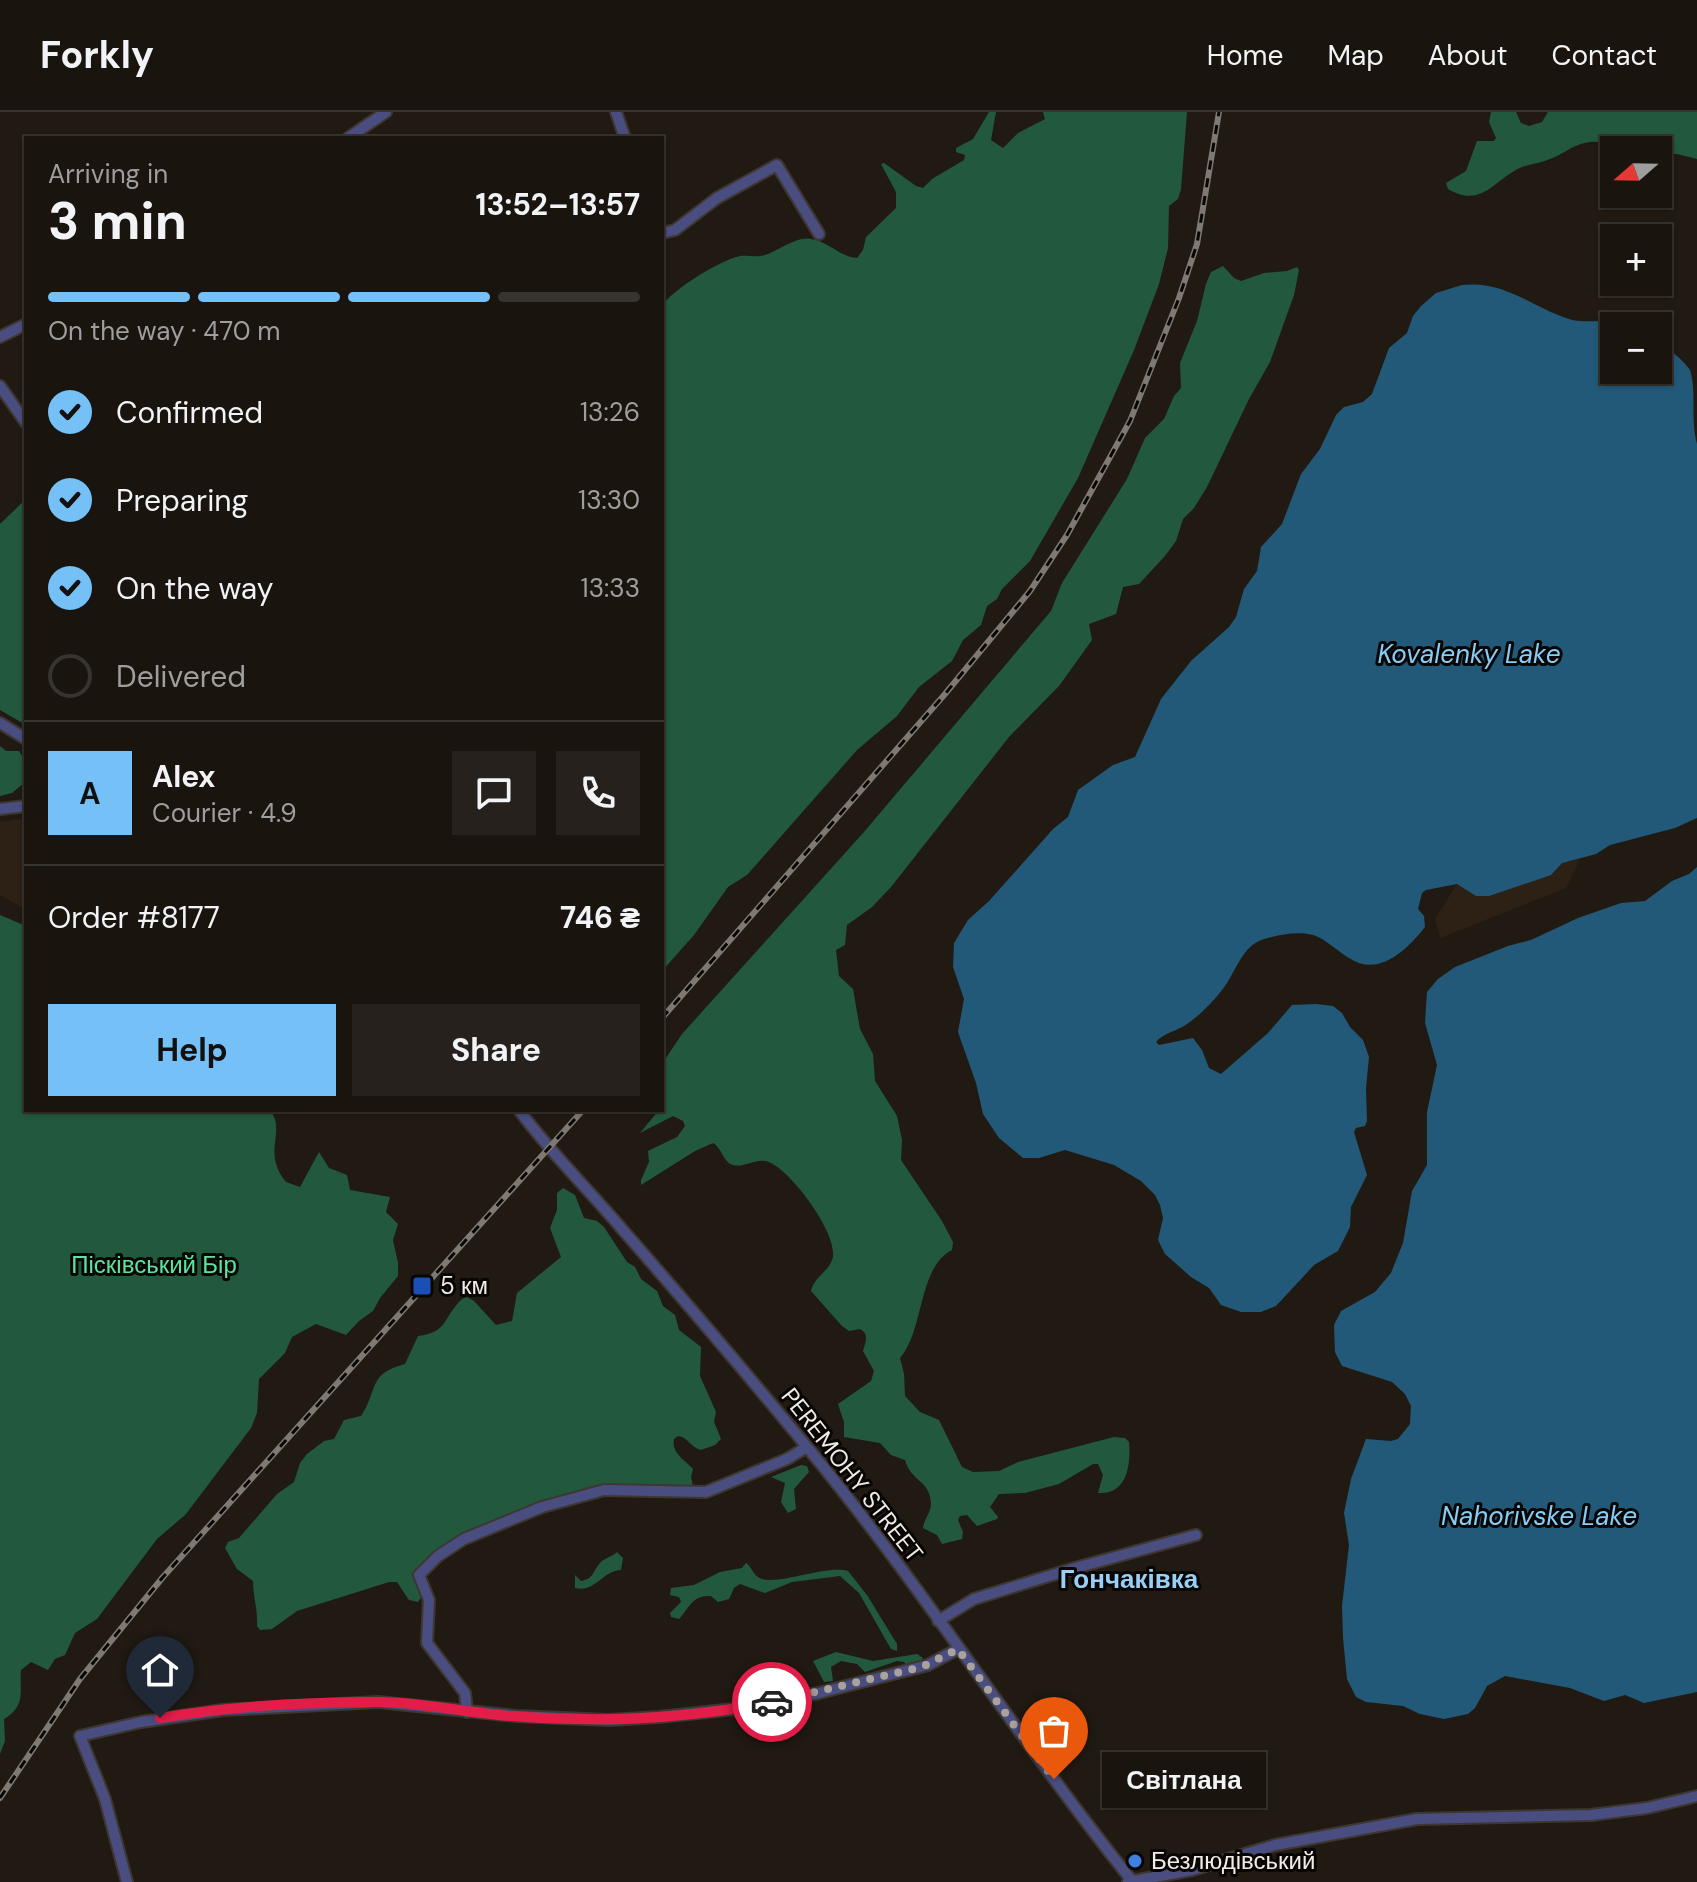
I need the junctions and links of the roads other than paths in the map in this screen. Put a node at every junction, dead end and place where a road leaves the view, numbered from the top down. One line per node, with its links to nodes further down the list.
1 (386, 112): 3 (street)
2 (616, 112): 4 (street)
3 (351, 136)
4 (624, 136)
5 (664, 233): 6 (street)
6 (819, 234)
7 (24, 325): 8 (street)
8 (0, 337)
9 (0, 386): 10 (street)
10 (24, 420)
11 (0, 723): 12 (street)
12 (24, 738)
13 (24, 806): 14 (street)
14 (0, 809)
15 (521, 1112): 16 (street, PEREMOHY STREET)
16 (807, 1447): 18 (street, PEREMOHY STREET); 20 (street)
17 (1196, 1535): 18 (street)
18 (938, 1621): 19 (street, PEREMOHY STREET)
19 (958, 1649): 20 (street); 23 (street, PEREMOHY STREET)
20 (467, 1712): 22 (street)
21 (1697, 1796): 23 (street)
22 (127, 1882)
23 (1131, 1882)

